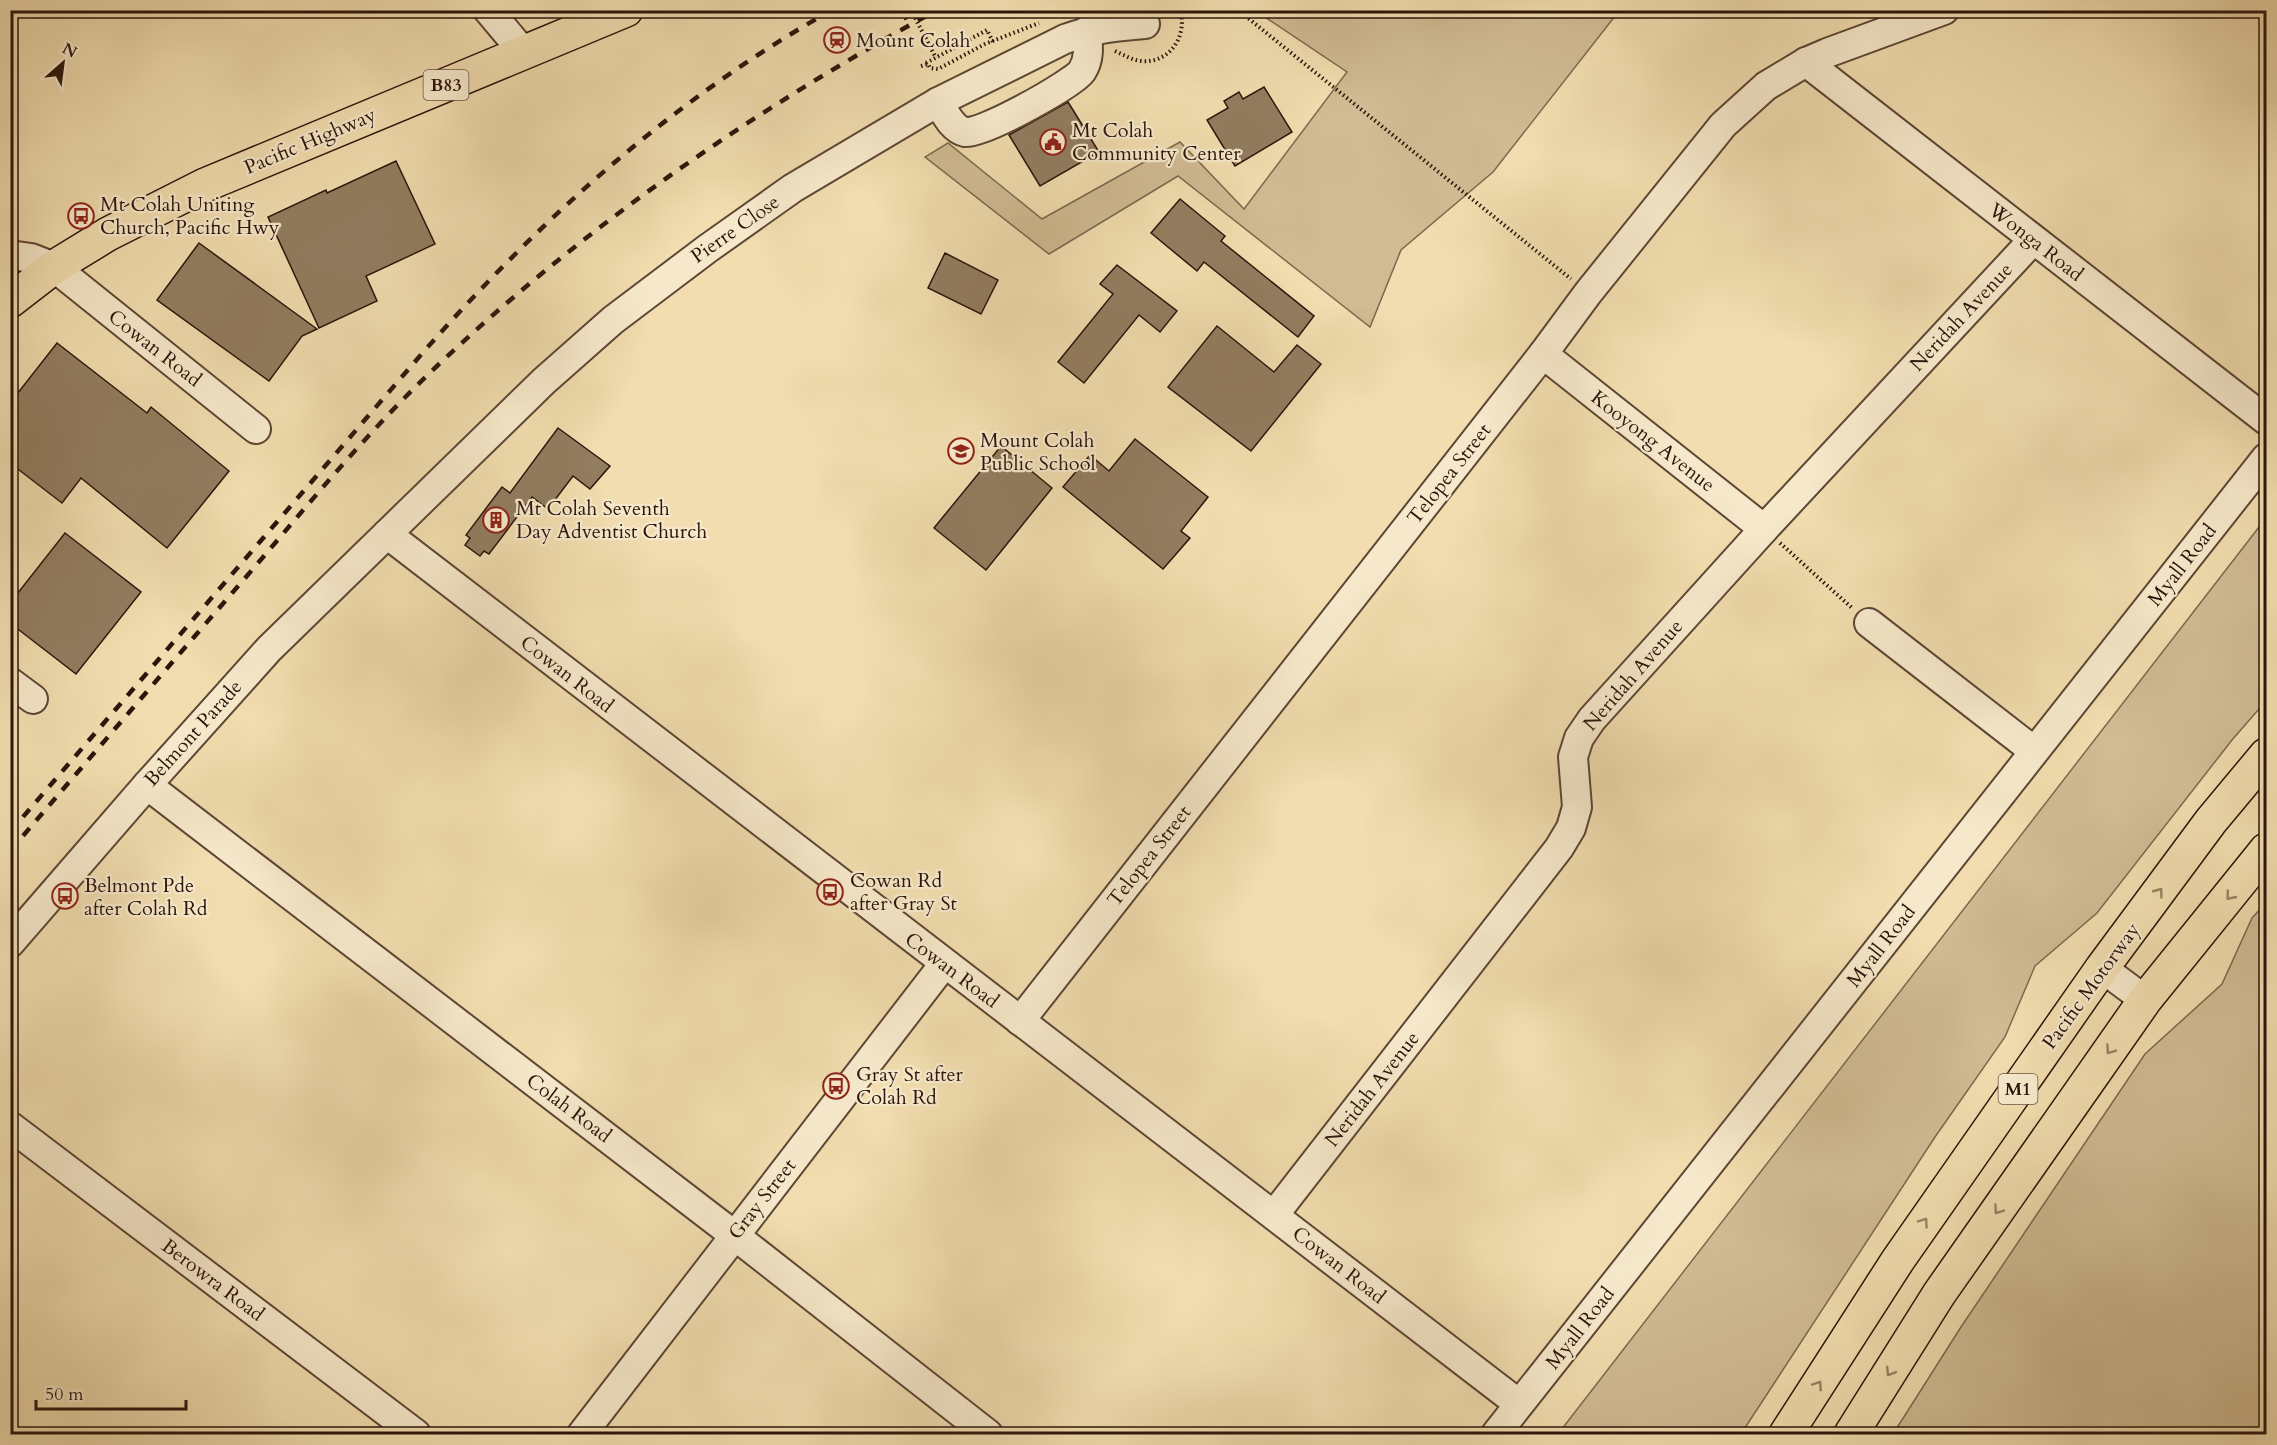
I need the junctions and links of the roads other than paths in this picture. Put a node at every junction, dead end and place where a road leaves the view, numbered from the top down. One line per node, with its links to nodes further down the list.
1 (488, 10): 6 (street)
2 (626, 10): 6 (main road, Pacific Highway / B83)
3 (1944, 10): 7 (street, Telopea Street)
4 (1145, 24): 5 (street, Pierre Close)
5 (1087, 31): 8 (street, Pierre Close); 8 (street)
6 (524, 53): 11 (main road, Pacific Highway / B83)
7 (1806, 63): 9 (street, Wonga Road); 13 (street, Telopea Street)
8 (938, 102): 18 (street, Pierre Close)
9 (2033, 240): 14 (street, Wonga Road); 17 (street, Neridah Avenue)
10 (10, 255): 11 (street, Cowan Road)
11 (54, 267): 12 (main road, Pacific Highway / B83); 15 (street, Cowan Road)
12 (10, 301)
13 (1543, 354): 17 (street, Kooyong Avenue); 28 (street, Telopea Street)
14 (2266, 420)
15 (256, 429)
16 (2266, 458): 20 (street, Myall Road)
17 (1764, 529): 30 (street, Neridah Avenue)
18 (387, 534): 22 (street, Belmont Parade); 25 (street, Cowan Road)
19 (1869, 623): 20 (street)
20 (2034, 752): 32 (street, Myall Road)
21 (2266, 755): 26 (main road, Pacific Motorway / M1, one-way to 21)
22 (147, 784): 24 (street, Belmont Parade); 31 (street, Colah Road)
23 (2266, 850): 27 (main road, M1, one-way to 27)
24 (10, 943)
25 (945, 964): 28 (street, Cowan Road); 31 (street, Gray Street)
26 (2102, 968): 27 (street); 37 (main road, Pacific Motorway / M1, one-way to 26)
27 (2145, 1000): 38 (main road, M1, one-way to 38)
28 (1020, 1021): 30 (street, Cowan Road)
29 (10, 1126): 33 (street, Berowra Road)
30 (1274, 1215): 32 (street, Cowan Road)
31 (734, 1235): 34 (street, Gray Street); 35 (street, Colah Road)
32 (1519, 1404): 36 (street, Myall Road)
33 (416, 1434)
34 (582, 1434)
35 (988, 1434)
36 (1496, 1434)
37 (1786, 1434)
38 (1851, 1434)

